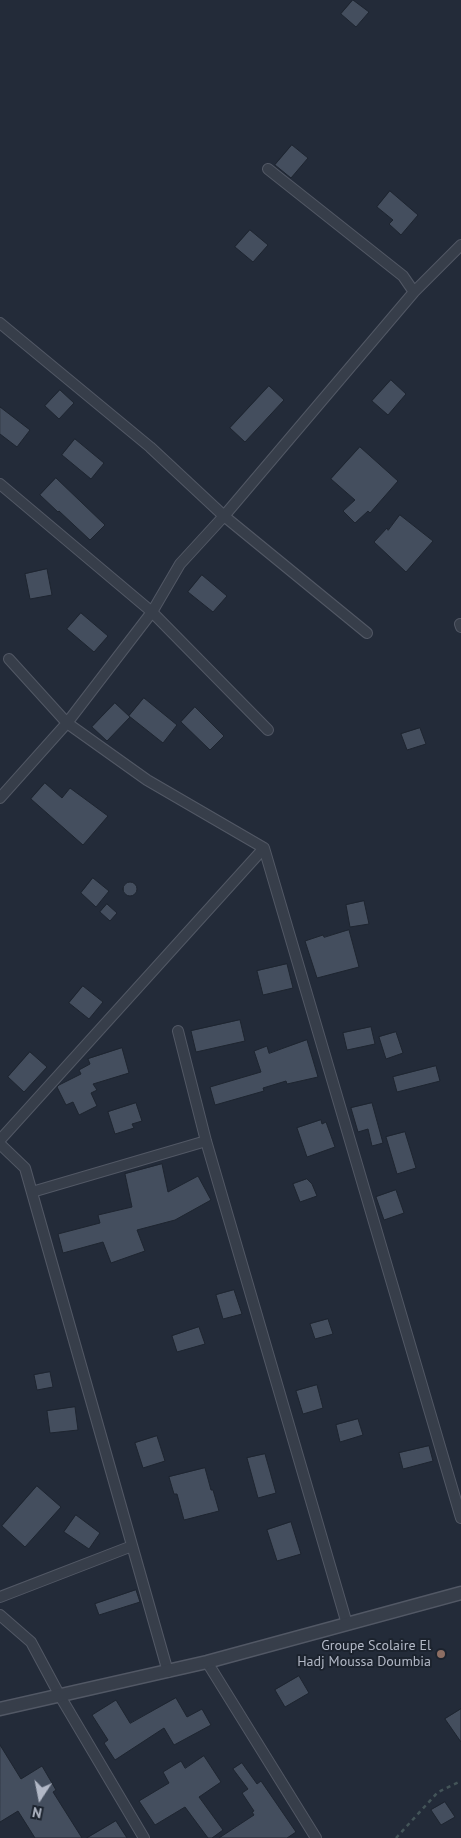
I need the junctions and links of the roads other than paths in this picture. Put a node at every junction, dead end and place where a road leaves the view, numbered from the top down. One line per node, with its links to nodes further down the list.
1 (268, 169): 3 (street)
2 (461, 245): 3 (street)
3 (414, 292): 6 (street)
4 (0, 323): 6 (street)
5 (0, 484): 7 (street)
6 (224, 516): 7 (street); 8 (street)
7 (152, 612): 10 (street); 11 (street)
8 (367, 633)
9 (9, 659): 10 (street)
10 (67, 723): 12 (street); 13 (street)
11 (268, 730)
12 (0, 798)
13 (264, 848): 15 (street); 19 (street)
14 (178, 1031): 16 (street)
15 (0, 1140)
16 (206, 1141): 18 (street); 24 (street)
17 (0, 1144): 18 (street)
18 (32, 1192): 20 (street)
19 (461, 1518)
20 (132, 1546): 22 (street); 26 (street)
21 (461, 1593): 24 (street)
22 (0, 1597)
23 (0, 1615): 27 (street)
24 (347, 1624): 25 (street)
25 (207, 1662): 26 (street); 30 (street)
26 (168, 1672): 27 (street)
27 (60, 1696): 28 (street); 29 (street)
28 (0, 1709)
29 (144, 1838)
30 (316, 1838)

